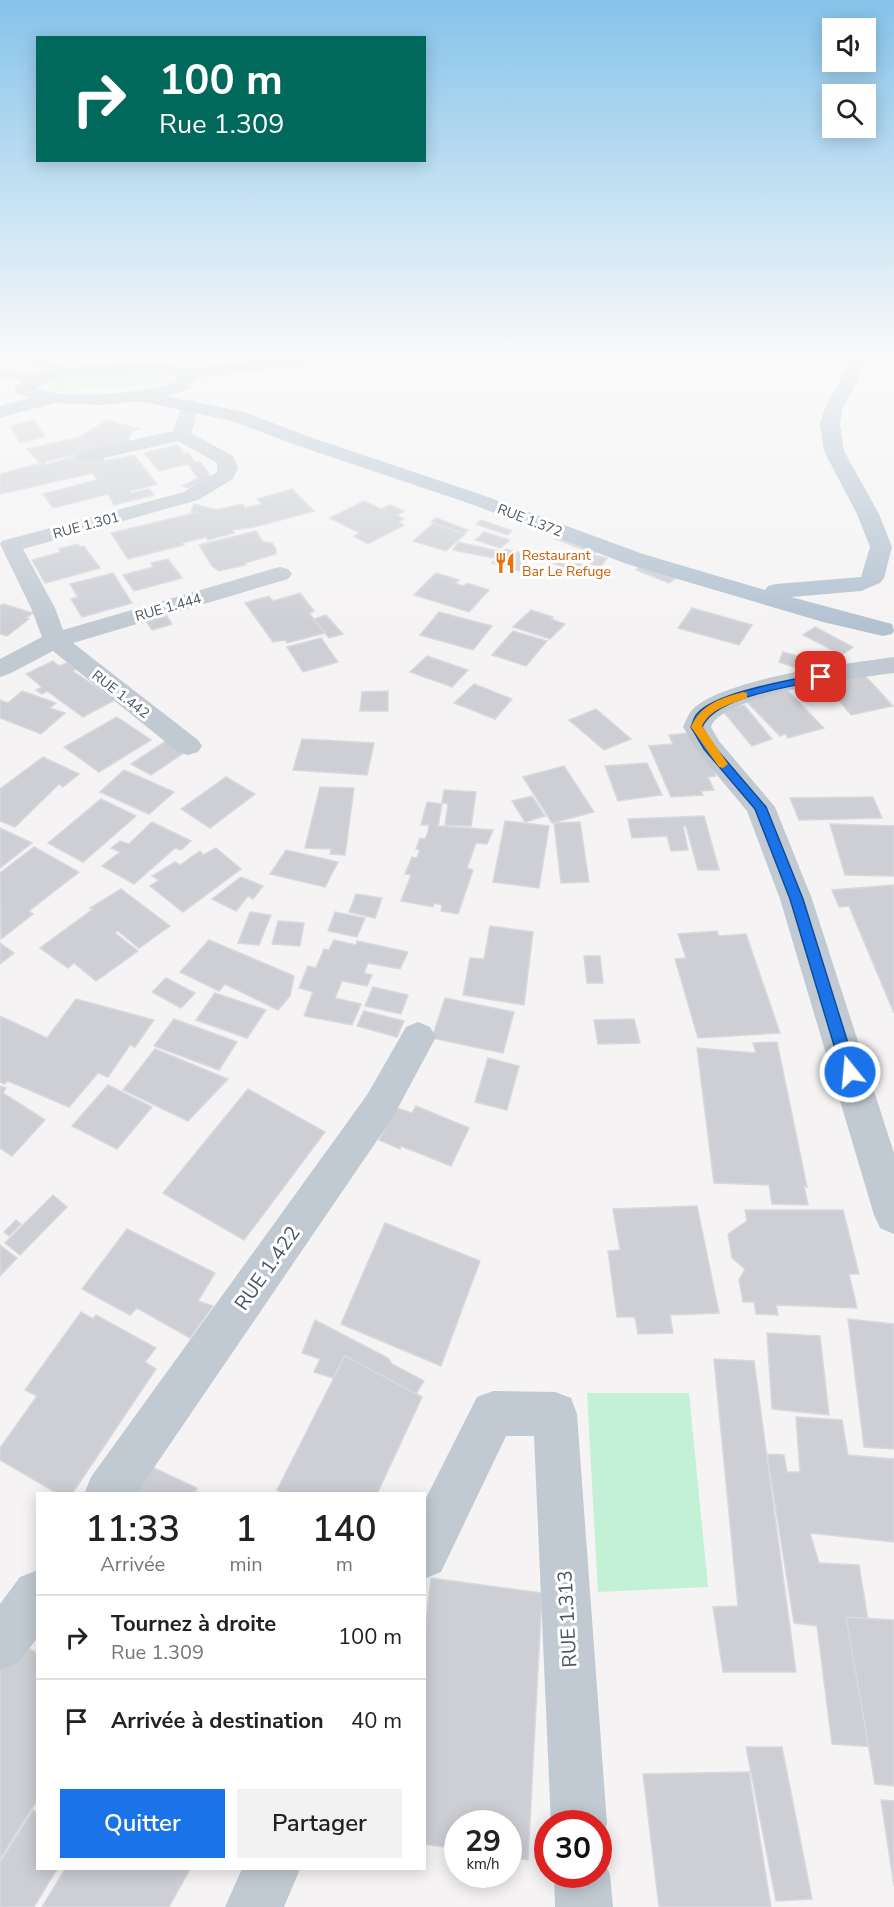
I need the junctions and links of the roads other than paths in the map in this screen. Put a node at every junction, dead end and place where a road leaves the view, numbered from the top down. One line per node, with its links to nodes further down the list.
1 (118, 449): 5 (street)
2 (206, 449): 8 (street, RUE 1.301)
3 (327, 449): 11 (main road, RUE 1.372)
4 (834, 449): 6 (main road)
5 (87, 456)
6 (868, 514): 7 (main road); 10 (main road)
7 (894, 538)
8 (5, 540): 13 (street, RUE 1.301)
9 (280, 574): 13 (street, RUE 1.444)
10 (875, 578): 11 (main road); 12 (main road)
11 (731, 588): 12 (main road, RUE 1.372)
12 (889, 631)
13 (55, 639): 15 (street); 16 (street, RUE 1.442)
14 (894, 665): 18 (street)
15 (0, 669)
16 (188, 746)
17 (418, 1037): 19 (street, RUE 1.422)
18 (894, 1215)
19 (109, 1492)
20 (426, 1551): 23 (street, RUE 1.313)
21 (36, 1598): 22 (street)
22 (0, 1645)
23 (578, 1810)
24 (272, 1870): 26 (street)
25 (583, 1888): 27 (street)
26 (254, 1907)
27 (584, 1907)

